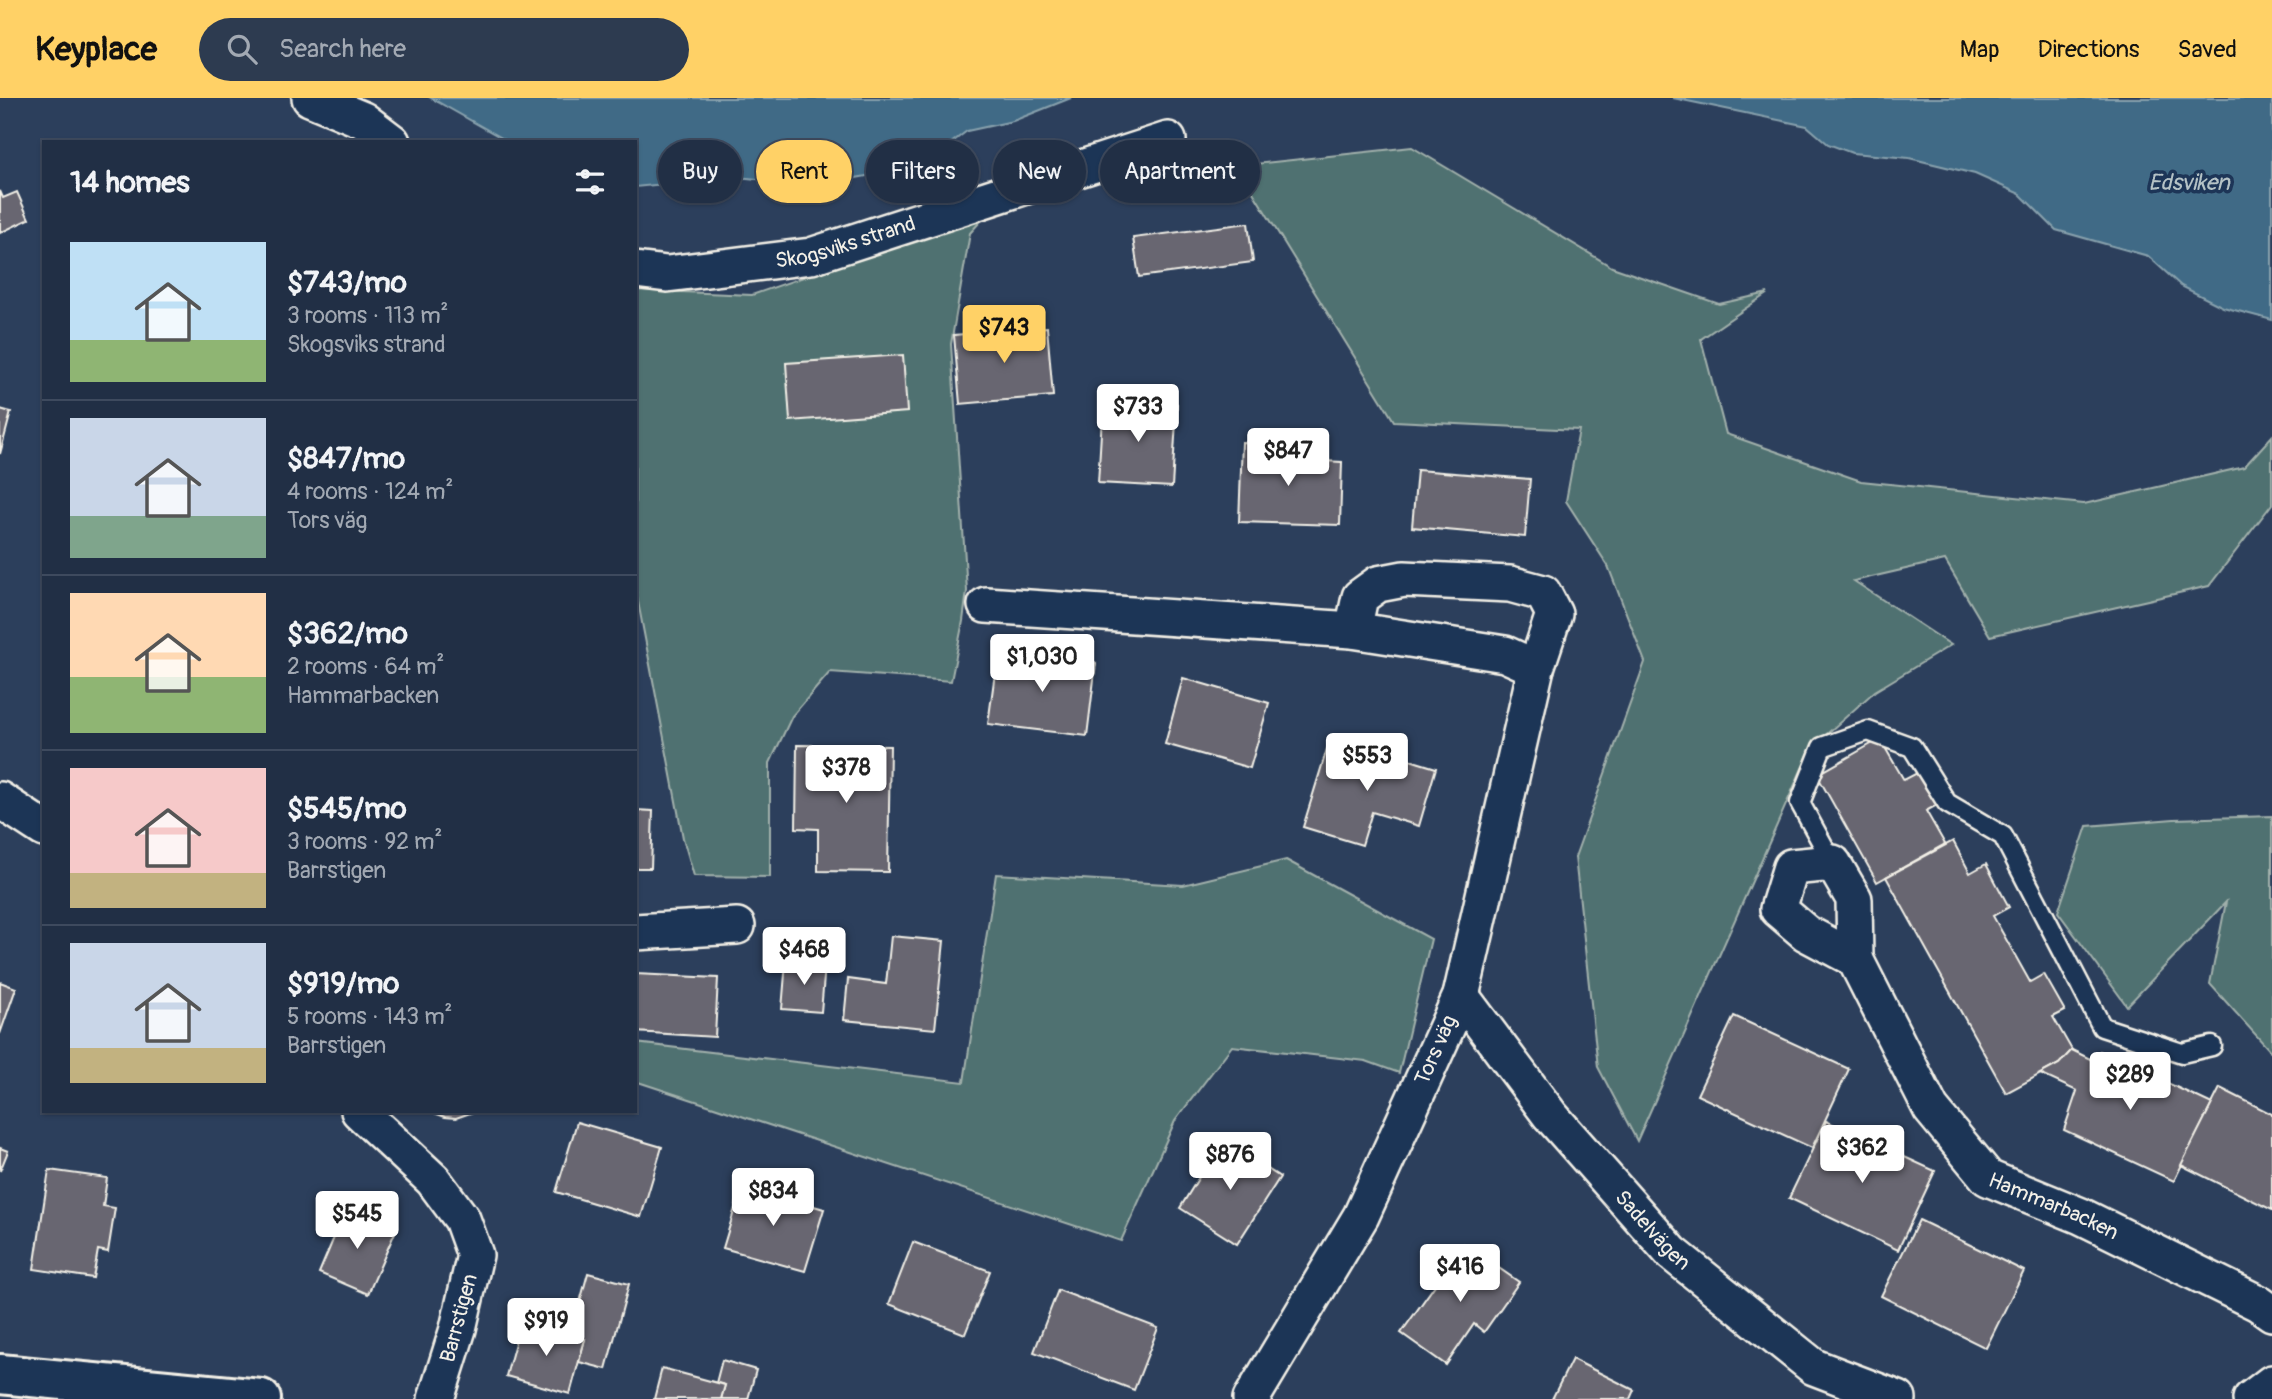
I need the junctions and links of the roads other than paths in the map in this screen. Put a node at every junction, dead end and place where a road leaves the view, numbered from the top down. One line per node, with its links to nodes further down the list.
1 (310, 98): 2 (street)
2 (389, 140)
3 (1100, 162): 4 (street, Skogsviks strand)
4 (637, 270)
5 (986, 605): 6 (street)
6 (1353, 630): 7 (street); 7 (street, Tors väg)
7 (1536, 668): 14 (street, Tors väg)
8 (0, 800): 9 (street)
9 (42, 828)
10 (1833, 863): 13 (street, Hammarbacken); 13 (street); 15 (lane)
11 (737, 926): 12 (street)
12 (637, 933)
13 (1855, 959): 17 (street, Hammarbacken)
14 (1461, 996): 22 (street, Tors väg); 23 (street, Sadelvägen)
15 (2212, 1046)
16 (361, 1113): 21 (street, Barrstigen)
17 (2272, 1313)
18 (0, 1374): 20 (street)
19 (2272, 1383): 24 (street)
20 (261, 1399)
21 (436, 1399)
22 (1251, 1399)
23 (1898, 1399)
24 (2251, 1399)

